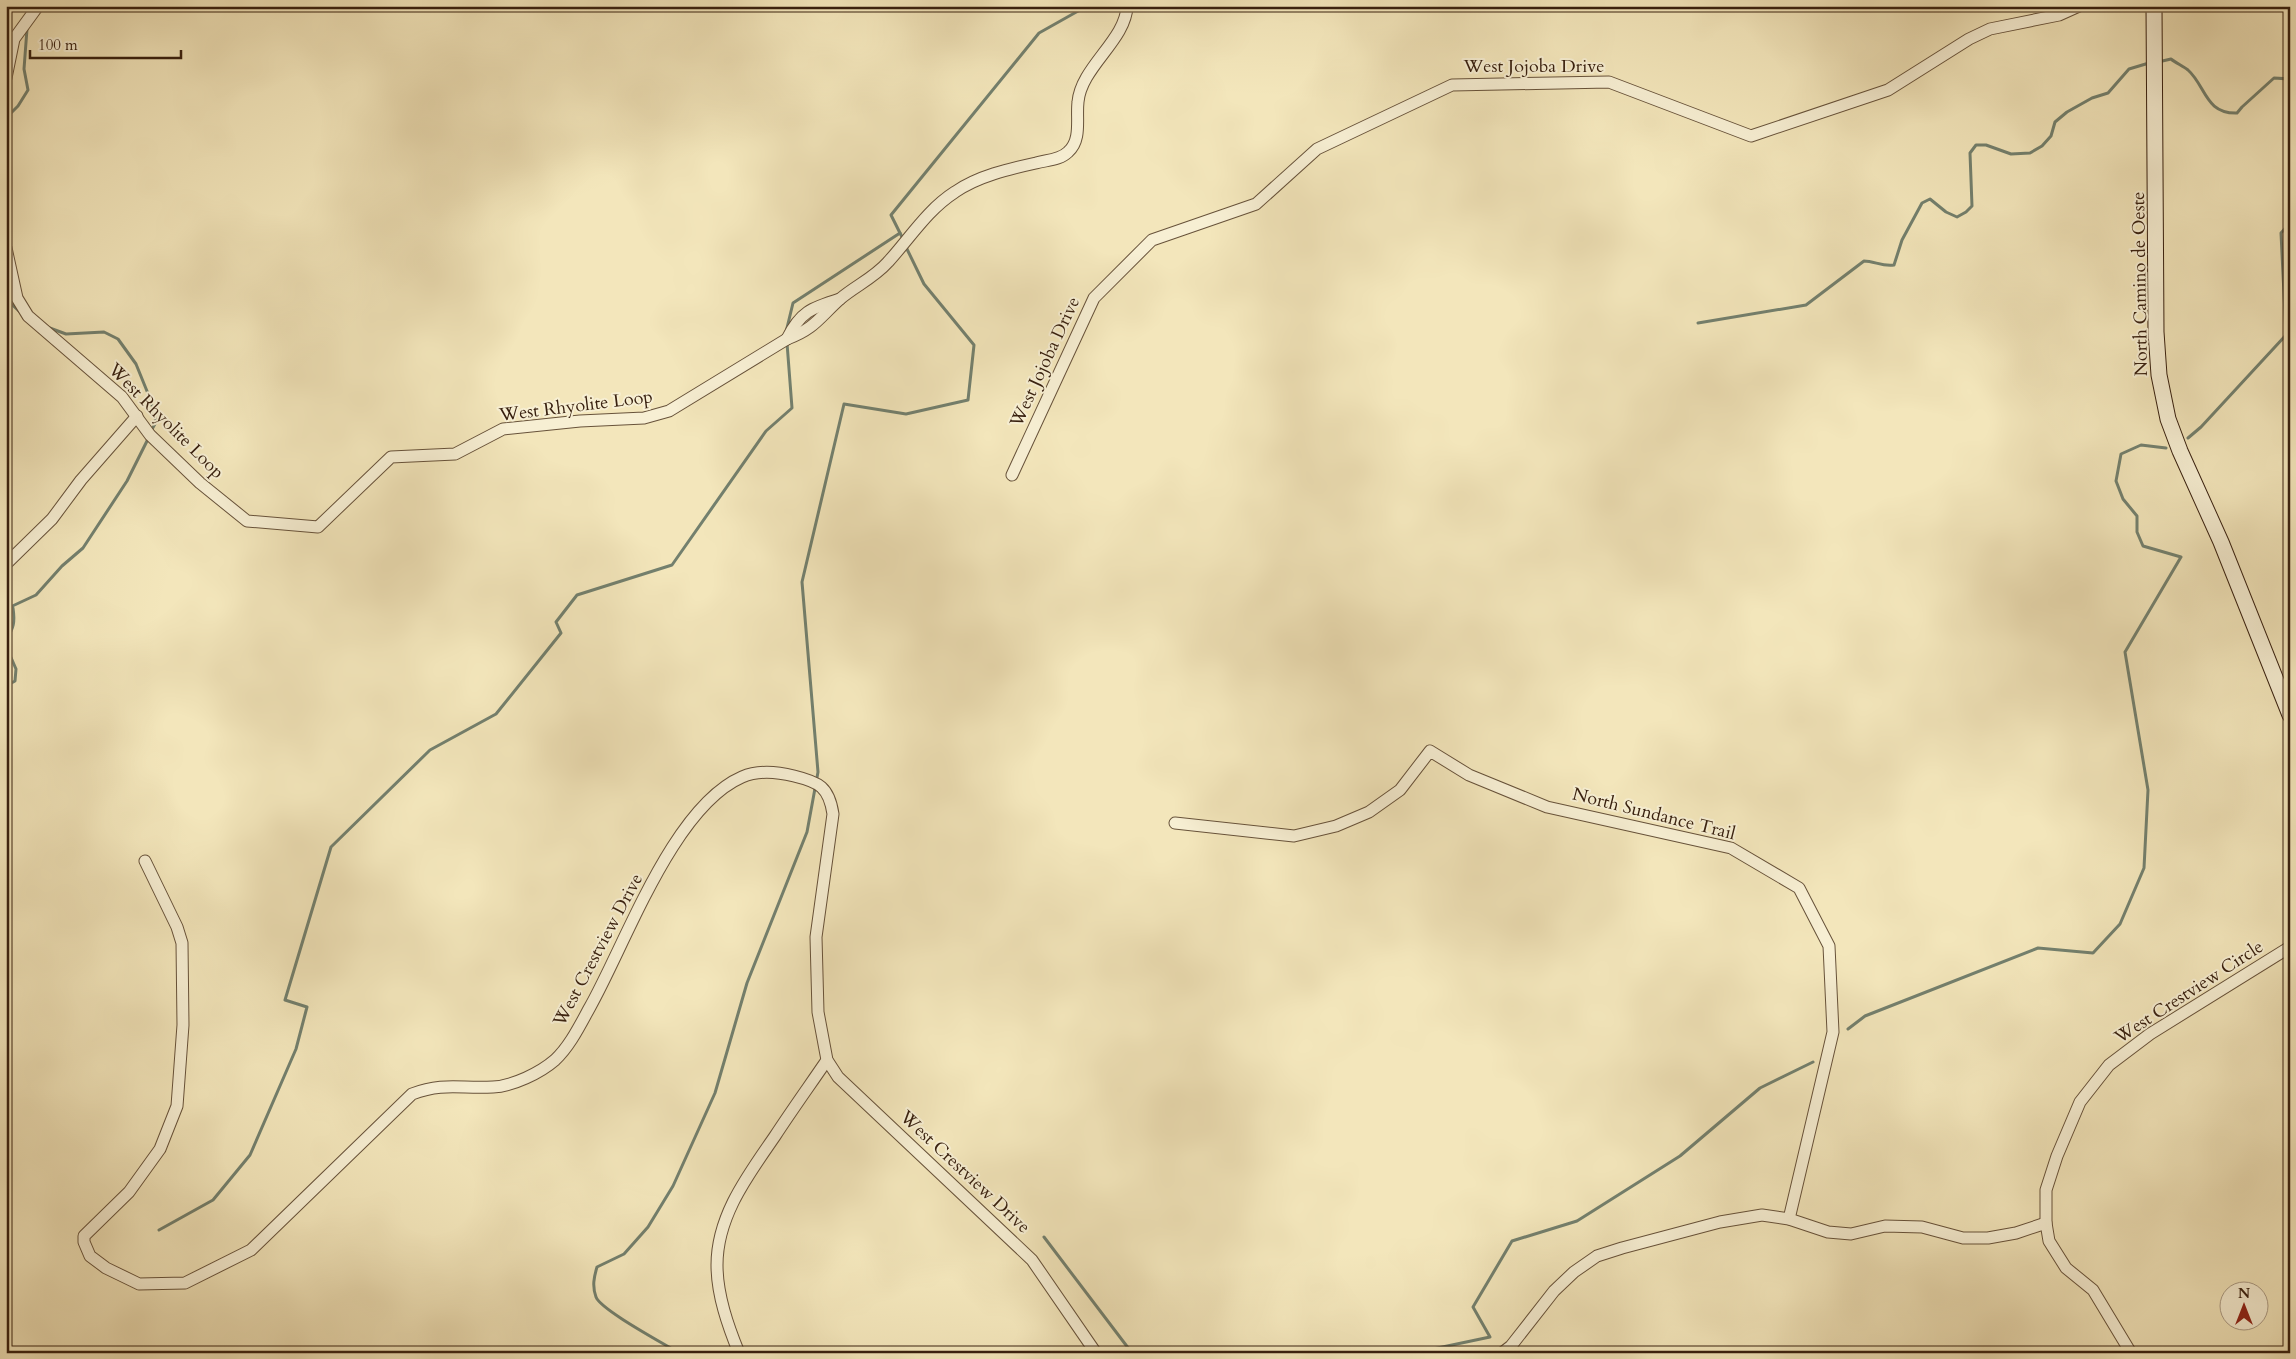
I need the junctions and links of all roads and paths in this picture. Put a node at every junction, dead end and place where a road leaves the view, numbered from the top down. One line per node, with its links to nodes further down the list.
1 (38, 6): 5 (street)
2 (1127, 6): 9 (street, West Rhyolite Loop)
3 (2079, 6): 12 (street, West Jojoba Drive)
4 (2154, 6): 14 (street, North Camino de Oeste)
5 (14, 39): 6 (street); 7 (street)
6 (6, 52)
7 (6, 78)
8 (6, 248): 11 (street, West Rhyolite Loop)
9 (841, 298): 10 (street, West Rhyolite Loop); 10 (street, West Rhyolite Loop)
10 (786, 339): 11 (street, West Rhyolite Loop)
11 (137, 416): 13 (street)
12 (1012, 475)
13 (6, 564)
14 (2290, 716)
15 (1175, 823): 19 (street, North Sundance Trail)
16 (144, 861): 18 (street, West Crestview Drive)
17 (2290, 948): 20 (street, West Crestview Circle)
18 (827, 1060): 21 (street); 22 (street, West Crestview Drive)
19 (1789, 1219): 20 (street); 23 (street)
20 (2046, 1223): 24 (street, West Crestview Circle)
21 (739, 1353)
22 (1096, 1353)
23 (1502, 1353)
24 (2131, 1353)

